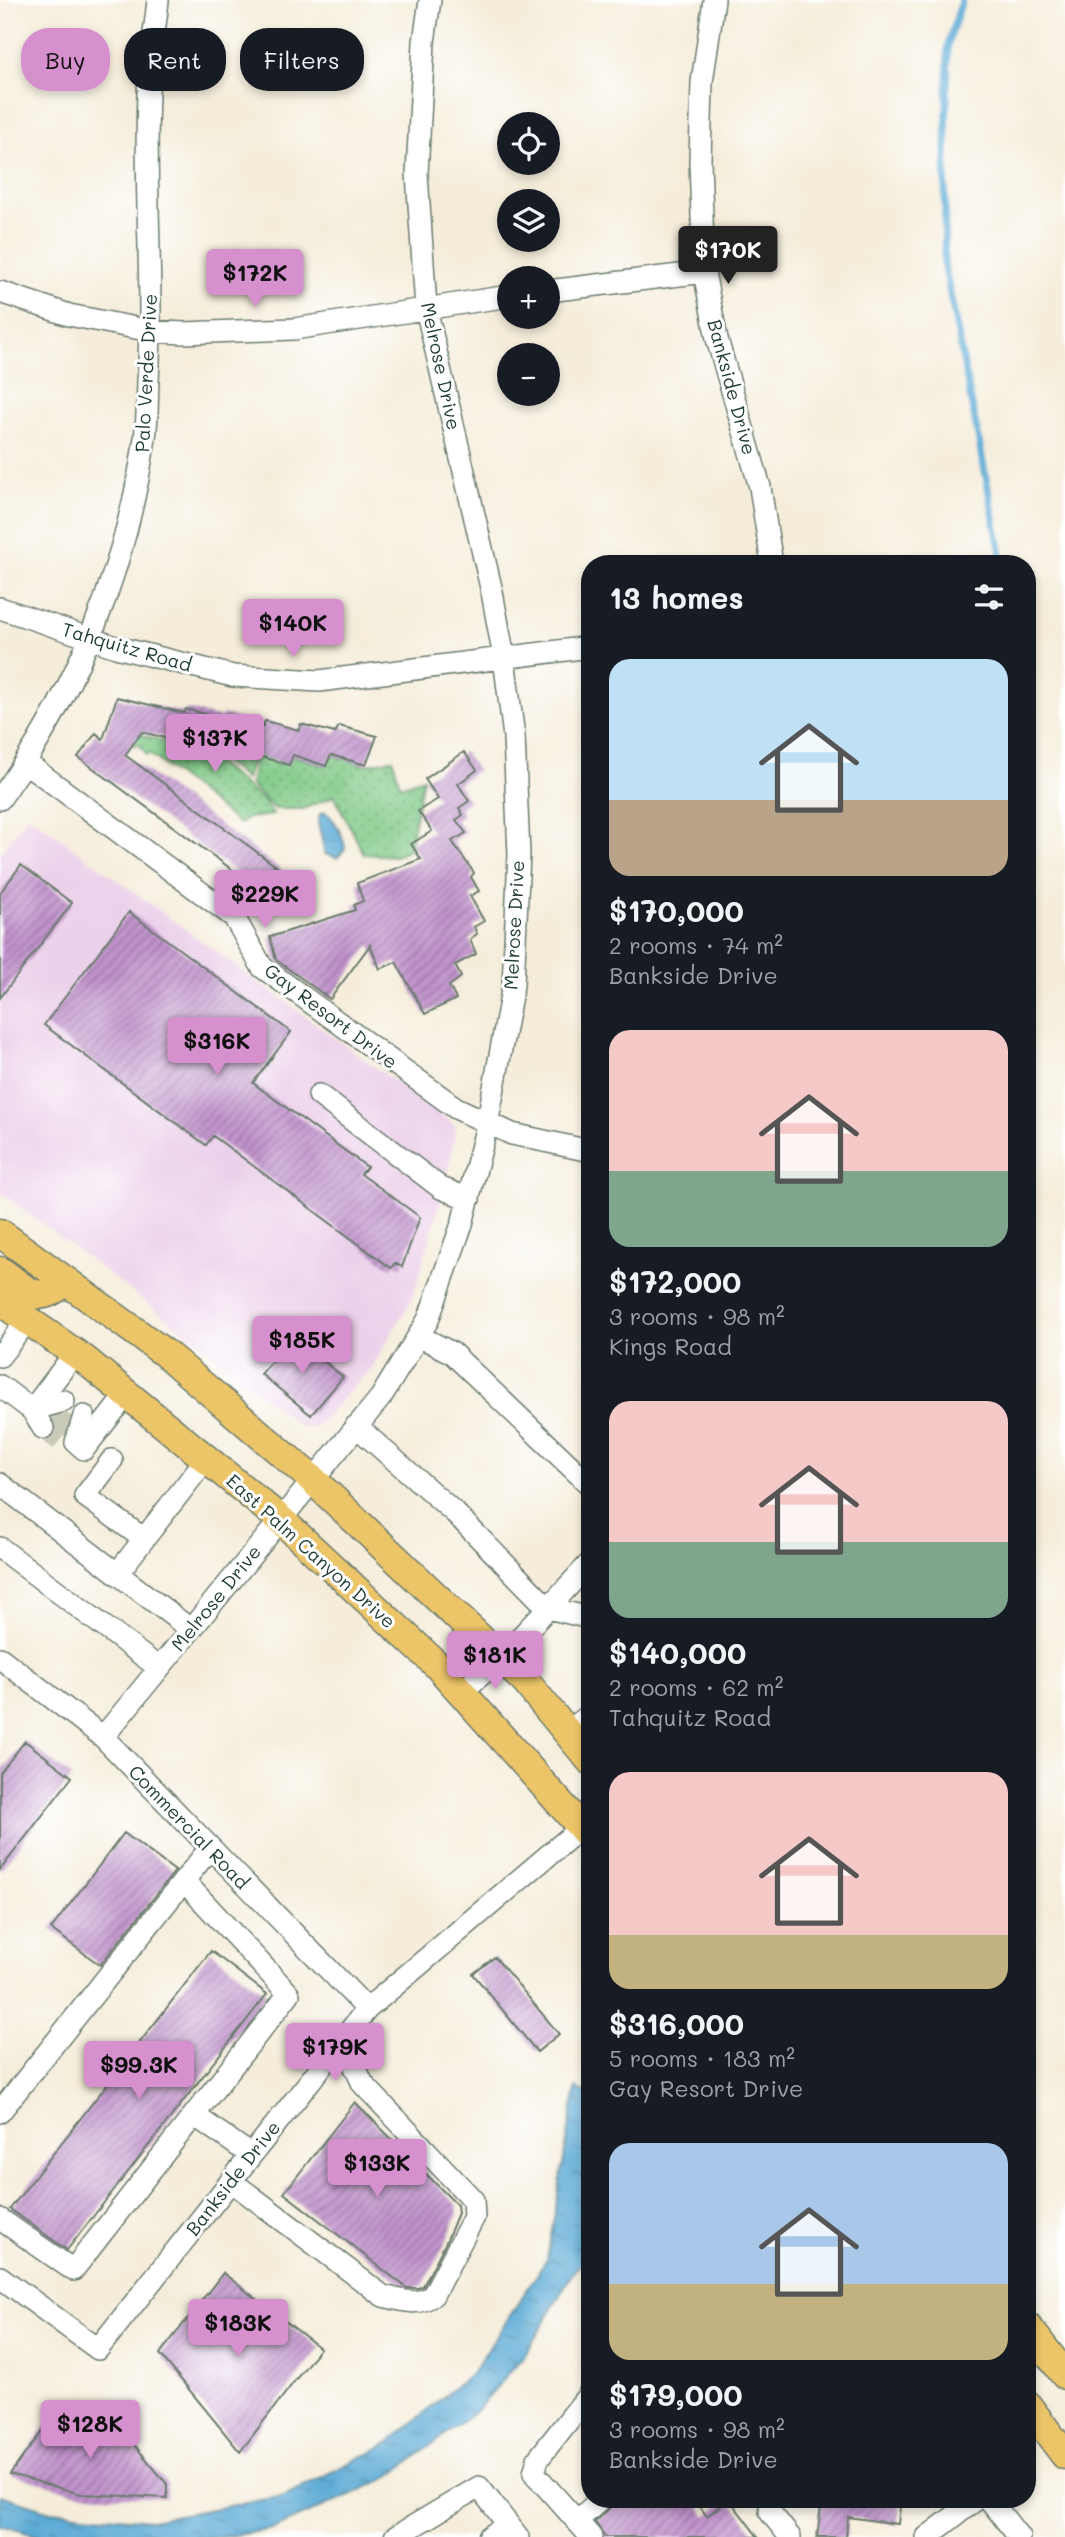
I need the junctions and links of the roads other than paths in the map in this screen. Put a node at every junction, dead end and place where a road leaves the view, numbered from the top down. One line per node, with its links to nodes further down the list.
1 (158, 0): 9 (street, Palo Verde Drive)
2 (430, 0): 8 (street, Melrose Drive)
3 (714, 0): 4 (street, Bankside Drive)
4 (704, 272): 5 (street); 10 (street, Bankside Drive)
5 (560, 290)
6 (0, 292): 9 (street)
7 (497, 298): 8 (street)
8 (426, 308): 9 (street); 14 (street, Melrose Drive)
9 (151, 331): 12 (street, Palo Verde Drive)
10 (771, 555)
11 (0, 608): 12 (street, Tahquitz Road)
12 (90, 638): 14 (street, Tahquitz Road); 15 (street, Palo Verde Drive)
13 (581, 648): 14 (street, Tahquitz Road)
14 (505, 658): 18 (street, Melrose Drive)
15 (26, 763): 16 (street, Palo Verde Drive); 18 (street, Gay Resort Drive)
16 (0, 799)
17 (318, 1095): 20 (street)
18 (487, 1125): 19 (street, Gay Resort Drive); 20 (street, Melrose Drive)
19 (581, 1149)
20 (469, 1199): 26 (street, Melrose Drive)
21 (0, 1233): 23 (main road)
22 (0, 1271): 23 (main road)
23 (65, 1281): 36 (main road)
24 (0, 1301): 25 (main road, East Palm Canyon Drive)
25 (27, 1321): 27 (main road, East Palm Canyon Drive); 28 (street)
26 (419, 1336): 31 (street, Melrose Drive); 35 (street)
27 (75, 1353): 29 (street); 30 (main road, East Palm Canyon Drive)
28 (0, 1356)
29 (0, 1386)
30 (127, 1394): 32 (street); 33 (main road, East Palm Canyon Drive)
31 (356, 1426): 36 (street, Melrose Drive); 43 (street)
32 (74, 1433)
33 (206, 1459): 38 (main road, East Palm Canyon Drive); 39 (street)
34 (113, 1460): 39 (street)
35 (581, 1476)
36 (313, 1479): 38 (street, Melrose Drive); 47 (main road)
37 (0, 1484): 42 (street)
38 (280, 1519): 45 (street, Melrose Drive); 49 (main road, East Palm Canyon Drive)
39 (144, 1539): 42 (street)
40 (0, 1548): 48 (street)
41 (581, 1573): 43 (street)
42 (117, 1574): 45 (street)
43 (548, 1608): 44 (street); 47 (street)
44 (581, 1616)
45 (190, 1629): 48 (street, Melrose Drive)
46 (0, 1658): 52 (street, Commercial Road)
47 (501, 1658): 49 (street); 51 (main road)
48 (159, 1668): 52 (street, Melrose Drive)
49 (461, 1692): 54 (main road, East Palm Canyon Drive)
50 (581, 1721): 51 (street)
51 (566, 1731): 53 (main road)
52 (103, 1737): 56 (street, Commercial Road)
53 (581, 1749)
54 (581, 1822)
55 (581, 1833): 58 (street, Bankside Drive)
56 (210, 1848): 57 (street); 58 (street, Commercial Road)
57 (184, 1881): 60 (street); 61 (street)
58 (366, 2009): 59 (street, Bankside Drive)
59 (342, 2040): 62 (street, Bankside Drive); 63 (street)
60 (0, 2112)
61 (194, 2115): 62 (street); 64 (street)
62 (251, 2155): 63 (street, Bankside Drive)
63 (231, 2181): 65 (street, Bankside Drive)
64 (0, 2219)
65 (0, 2277)
66 (1036, 2338): 67 (main road)
67 (1065, 2375)
68 (581, 2405): 75 (street)
69 (1036, 2417): 70 (main road)
70 (1065, 2455)
71 (596, 2508): 75 (street)
72 (770, 2508): 79 (street)
73 (965, 2508): 80 (street)
74 (996, 2508): 81 (street)
75 (584, 2529)
76 (513, 2531): 77 (street); 78 (street)
77 (395, 2537)
78 (489, 2537)
79 (790, 2537)
80 (928, 2537)
81 (1018, 2537)

